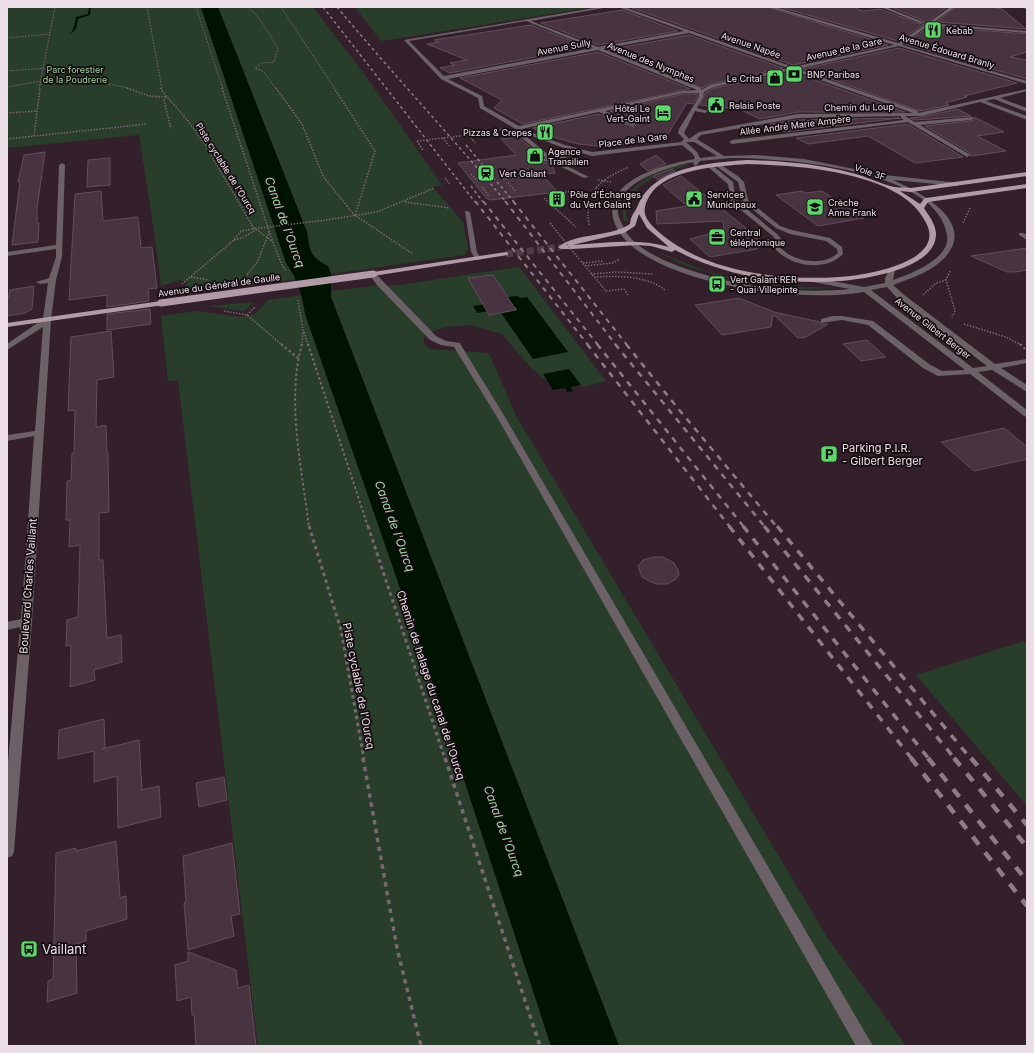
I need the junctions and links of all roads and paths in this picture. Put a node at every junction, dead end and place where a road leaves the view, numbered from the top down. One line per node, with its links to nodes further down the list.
1 (55, 7): 20 (path)
2 (147, 7): 35 (path, Piste cyclable de l'Ourcq)
3 (196, 7): 108 (path)
4 (248, 7): 103 (path)
5 (281, 7): 103 (path)
6 (607, 7): 13 (street)
7 (620, 7): 18 (street, Avenue Napée)
8 (771, 7): 22 (street, Avenue Édouard Branly)
9 (882, 7): 14 (street)
10 (953, 7): 15 (street)
11 (1023, 7): 12 (street)
12 (1027, 8)
13 (528, 21): 23 (street, Avenue des Nymphes); 28 (street)
14 (921, 22): 15 (street); 17 (street)
15 (932, 22): 16 (street)
16 (939, 25): 17 (street); 19 (street)
17 (925, 26): 22 (street, Avenue de la Gare)
18 (688, 32): 23 (street, Avenue Sully); 26 (street, Avenue Napée)
19 (1027, 32)
20 (50, 34): 21 (path); 25 (path)
21 (7, 38)
22 (899, 45): 26 (street, Avenue de la Gare); 30 (street, Avenue Édouard Branly)
23 (597, 48): 28 (street, Avenue Sully); 33 (street, Avenue des Nymphes)
24 (75, 66): 25 (path)
25 (43, 68): 27 (path); 29 (path)
26 (794, 68): 33 (street, Avenue de la Gare); 44 (street, Avenue Napée)
27 (7, 71)
28 (443, 78): 55 (street)
29 (40, 81): 31 (path); 32 (path)
30 (1027, 83)
31 (40, 84): 35 (path); 39 (path)
32 (7, 87)
33 (702, 90): 38 (street); 40 (street, Avenue de la Gare)
34 (1027, 90): 36 (street, Chemin du Loup)
35 (166, 97): 53 (path); 106 (path, Piste cyclable de l'Ourcq)
36 (996, 98): 37 (street, Chemin du Loup); 42 (street)
37 (982, 101): 44 (street, Chemin du Loup); 47 (street)
38 (694, 109): 41 (street); 59 (street)
39 (37, 110): 43 (path); 56 (path)
40 (599, 110): 51 (street); 55 (street, Avenue de la Gare)
41 (705, 110)
42 (1027, 110)
43 (7, 113)
44 (922, 114): 45 (street, Chemin du Loup)
45 (900, 115): 49 (street); 52 (street, Chemin du Loup)
46 (971, 118): 49 (street, Allée André Marie Ampère)
47 (1027, 118)
48 (744, 120): 52 (street)
49 (911, 123): 60 (street, Allée André Marie Ampère); 65 (street)
50 (147, 124): 56 (path)
51 (634, 124)
52 (751, 124): 59 (street, Chemin du Loup)
53 (171, 128)
54 (502, 130): 55 (street)
55 (520, 131): 59 (street, Place de la Gare); 67 (street)
56 (34, 136): 58 (path)
57 (443, 138): 61 (path, bridge); 62 (path); 63 (path, bridge)
58 (7, 139)
59 (688, 141): 66 (street); 68 (street, Place de la Gare)
60 (732, 142)
61 (475, 143)
62 (449, 146)
63 (423, 150)
64 (577, 154): 67 (street)
65 (967, 155)
66 (723, 157): 68 (street); 70 (street); 77 (street)
67 (551, 160): 69 (street); 79 (street)
68 (698, 160): 74 (street); 109 (street)
69 (542, 161)
70 (747, 162): 72 (main road, Voie 3F); 91 (main road, Voie 3F)
71 (62, 165): 113 (street, Boulevard Charles Vaillant)
72 (718, 165): 73 (main road, Voie 3F); 73 (street)
73 (710, 166): 74 (main road, Voie 3F)
74 (693, 170): 100 (main road, Voie 3F)
75 (471, 174): 83 (path)
76 (1027, 174): 87 (main road)
77 (875, 176): 87 (street); 92 (street)
78 (521, 177): 81 (path)
79 (586, 177)
80 (445, 178): 86 (path)
81 (503, 179)
82 (595, 179): 84 (path)
83 (476, 181)
84 (611, 182)
85 (508, 183): 93 (path)
86 (450, 184)
87 (957, 184): 92 (main road)
88 (1027, 186): 96 (main road)
89 (482, 187): 94 (path)
90 (434, 188): 97 (path)
91 (888, 188): 92 (main road); 101 (main road, Voie 3F)
92 (911, 190): 96 (street)
93 (516, 192)
94 (489, 196)
95 (544, 198): 107 (path)
96 (926, 200): 101 (main road); 135 (street)
97 (404, 202): 99 (path); 103 (path)
98 (974, 204): 105 (path)
99 (450, 208)
100 (640, 208): 109 (main road); 114 (main road, Voie 3F)
101 (920, 208): 124 (main road, Voie 3F)
102 (467, 212): 118 (street)
103 (355, 216): 111 (path, bridge); 121 (path)
104 (550, 222): 120 (path, bridge)
105 (961, 226)
106 (257, 230): 110 (path, Piste cyclable de l'Ourcq); 111 (path)
107 (579, 230)
108 (270, 232): 110 (path); 110 (path, Piste cyclable de l'Ourcq)
109 (622, 232): 112 (street); 112 (main road)
110 (266, 237): 128 (path)
111 (234, 240): 129 (path)
112 (634, 244): 114 (main road); 137 (street)
113 (59, 247): 115 (street); 131 (street, Boulevard Charles Vaillant)
114 (679, 251): 133 (main road, Voie 3F)
115 (7, 254)
116 (506, 254): 118 (main road, Avenue du Général de Gaulle)
117 (622, 258): 122 (path)
118 (478, 259): 121 (main road, Avenue du Général de Gaulle)
119 (609, 260): 120 (path)
120 (583, 264): 122 (path)
121 (428, 266): 125 (main road, Avenue du Général de Gaulle)
122 (585, 266): 126 (path)
123 (952, 267): 141 (path)
124 (892, 270): 133 (main road, Voie 3F); 135 (street, Avenue Gilbert Berger)
125 (373, 274): 139 (main road, Avenue du Général de Gaulle, bridge); 162 (street)
126 (591, 274): 127 (path); 130 (path)
127 (656, 275)
128 (245, 276)
129 (190, 277): 132 (path); 139 (path)
130 (594, 277): 136 (path); 138 (path)
131 (52, 280): 134 (street); 142 (street, Boulevard Charles Vaillant)
132 (216, 280)
133 (816, 280): 137 (street, Avenue Gilbert Berger)
134 (40, 282)
135 (890, 285): 137 (street); 151 (street, Avenue Gilbert Berger)
136 (665, 290)
137 (866, 290): 152 (street, Avenue Gilbert Berger)
138 (628, 295)
139 (161, 303): 142 (main road, Avenue du Général de Gaulle)
140 (220, 310): 149 (path)
141 (949, 319)
142 (47, 320): 145 (main road, Avenue du Général de Gaulle); 147 (street); 155 (street, Boulevard Charles Vaillant)
143 (824, 321): 152 (street)
144 (963, 324): 148 (path)
145 (7, 326)
146 (303, 330): 149 (path, Piste cyclable de l'Ourcq); 161 (path, Chemin de halage du canal de l'Ourcq)
147 (7, 348)
148 (1027, 352)
149 (298, 358): 160 (path, Piste cyclable de l'Ourcq)
150 (1027, 361): 151 (street)
151 (994, 368): 152 (street); 153 (street, Avenue Gilbert Berger)
152 (972, 371): 154 (street, Avenue Gilbert Berger)
153 (1027, 389)
154 (1027, 414)
155 (39, 432): 156 (street); 157 (street, Boulevard Charles Vaillant)
156 (7, 438)
157 (26, 622): 158 (street); 159 (street, Boulevard Charles Vaillant)
158 (7, 626)
159 (7, 852)
160 (421, 1046)
161 (540, 1046)
162 (865, 1046)

